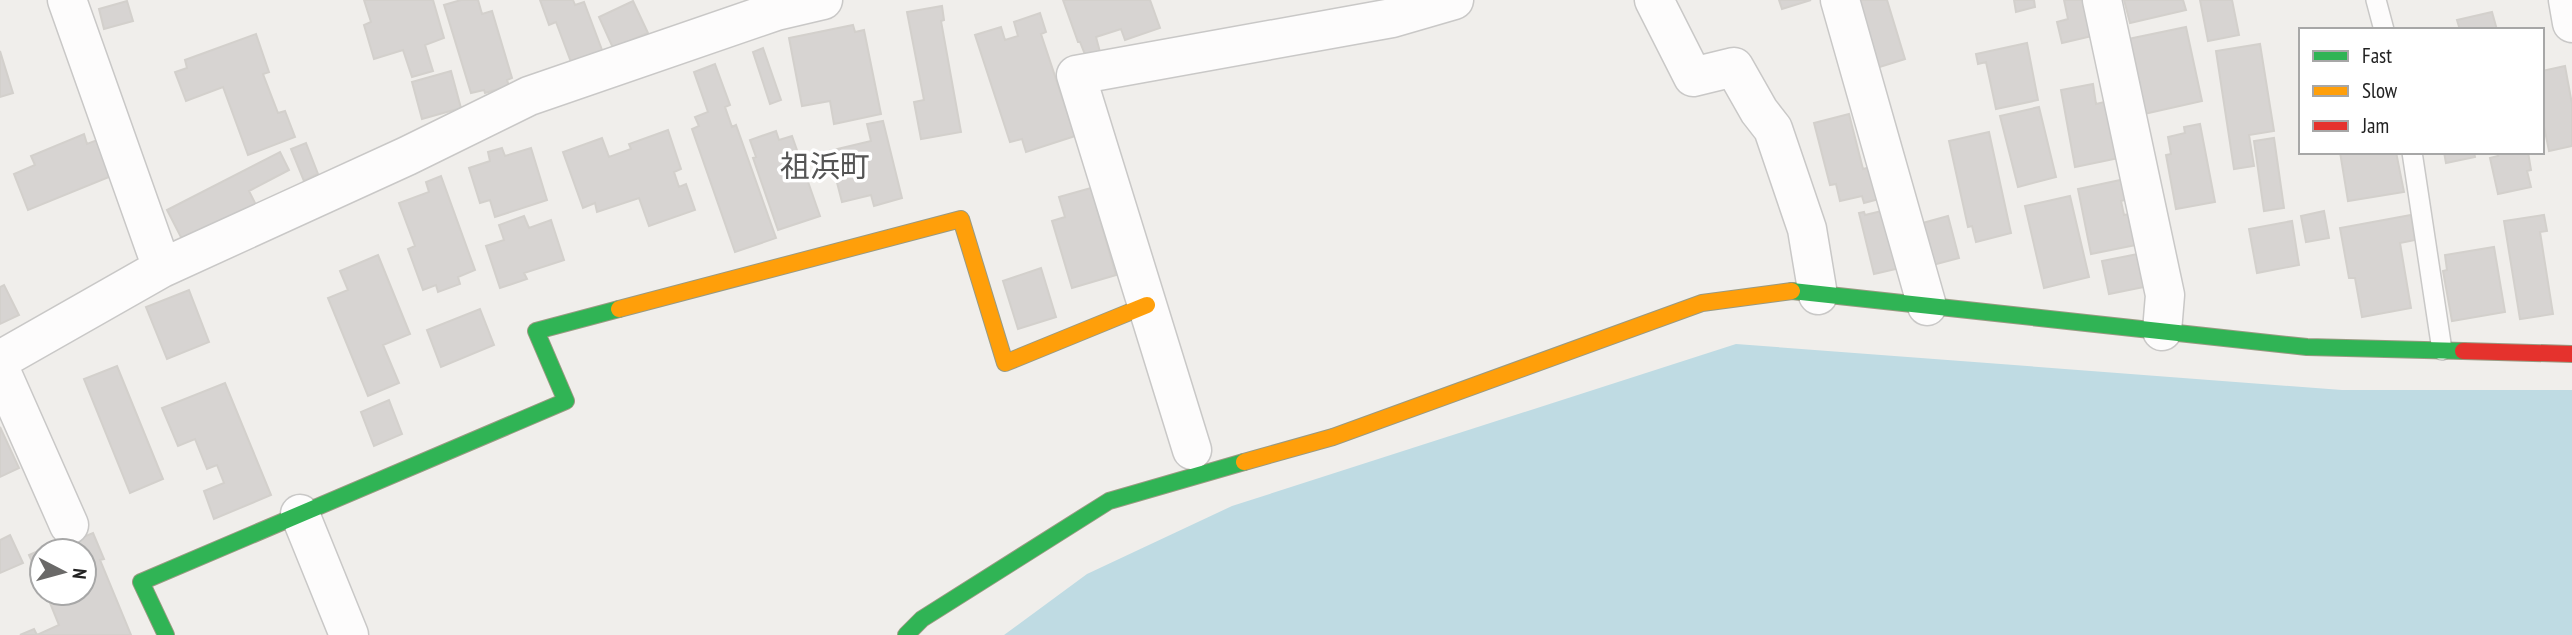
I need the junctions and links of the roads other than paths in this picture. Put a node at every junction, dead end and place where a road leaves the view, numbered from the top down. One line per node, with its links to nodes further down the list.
1 (67, 0): 12 (street)
2 (823, 0): 12 (street)
3 (1454, 0): 14 (street)
4 (1654, 0): 13 (street)
5 (1840, 0): 15 (street)
6 (2102, 0): 16 (street)
7 (2375, 0): 10 (lane)
8 (2568, 0): 9 (street)
9 (2572, 23)
10 (2383, 28)
11 (2412, 154): 17 (lane)
12 (162, 268): 19 (street)
13 (1818, 295): 15 (street); 26 (street)
14 (1147, 305): 21 (street); 22 (street)
15 (1927, 306): 16 (street)
16 (2162, 331): 17 (street)
17 (2442, 350): 18 (street)
18 (2572, 354)
19 (0, 360)
20 (0, 369): 23 (street)
21 (1192, 450)
22 (300, 514): 24 (street); 25 (street)
23 (69, 525)
24 (166, 635)
25 (349, 635)
26 (906, 635)

